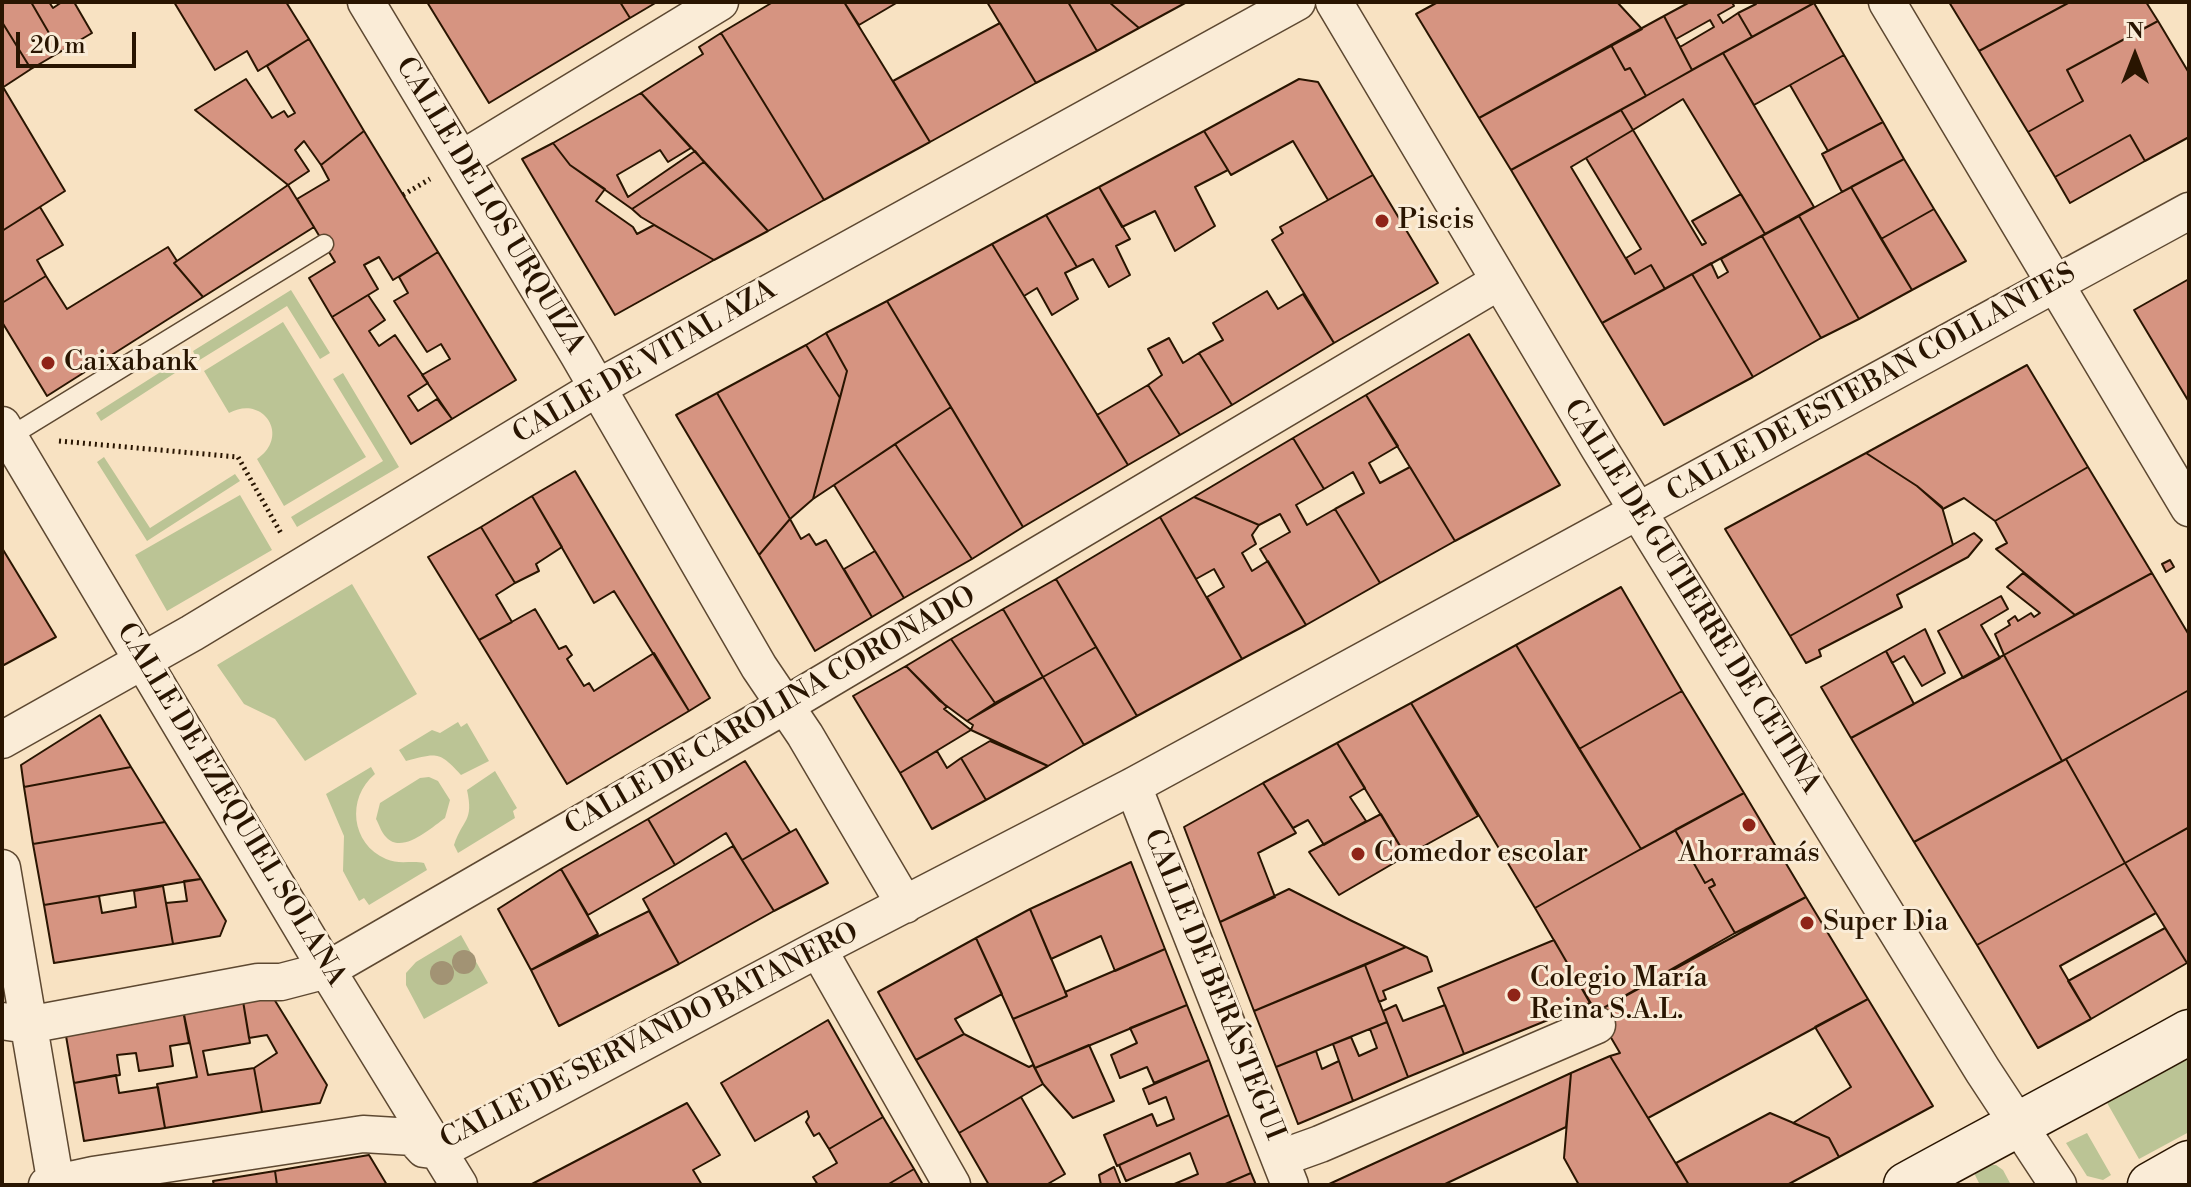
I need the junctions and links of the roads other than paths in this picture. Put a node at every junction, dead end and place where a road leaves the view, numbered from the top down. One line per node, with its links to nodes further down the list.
1 (366, 2): 6 (street, CALLE DE LOS URQUIZA)
2 (720, 2): 6 (street)
3 (1297, 2): 11 (street, CALLE DE VITAL AZA)
4 (1334, 2): 9 (street, CALLE DE GUTIERRE DE CETINA)
5 (1887, 2): 10 (street)
6 (462, 159): 11 (street, CALLE DE LOS URQUIZA)
7 (2189, 211): 10 (street, CALLE DE ESTEBAN COLLANTES)
8 (324, 244): 12 (lane)
9 (1498, 282): 14 (street, CALLE DE GUTIERRE DE CETINA); 16 (street, CALLE DE CAROLINA CORONADO)
10 (2054, 285): 13 (street); 14 (street, CALLE DE ESTEBAN COLLANTES)
11 (597, 388): 15 (street, CALLE DE VITAL AZA); 16 (street, CALLE DE LOS URQUIZA)
12 (6, 431): 15 (street, CALLE DE EZEQUIEL SOLANA)
13 (2189, 508)
14 (1639, 511): 18 (street, CALLE DE ESTEBAN COLLANTES); 26 (street, CALLE DE GUTIERRE DE CETINA)
15 (142, 661): 17 (street, CALLE DE VITAL AZA); 22 (street, CALLE DE EZEQUIEL SOLANA)
16 (784, 706): 20 (street, CALLE DE LOS URQUIZA); 22 (street, CALLE DE CAROLINA CORONADO)
17 (2, 740)
18 (1133, 786): 20 (street, CALLE DE SERVANDO BATANERO); 29 (street, CALLE DE BERÁSTEGUI)
19 (2, 868): 23 (street)
20 (905, 905): 21 (street, CALLE DE SERVANDO BATANERO)
21 (818, 949): 27 (street, CALLE DE SERVANDO BATANERO); 32 (street)
22 (327, 970): 23 (street, CALLE DE CAROLINA CORONADO); 27 (street, CALLE DE EZEQUIEL SOLANA)
23 (15, 1023): 30 (street)
24 (1597, 1025): 29 (street)
25 (2189, 1032): 26 (street)
26 (2019, 1122): 33 (street); 34 (street, CALLE DE GUTIERRE DE CETINA)
27 (439, 1151): 30 (street, CALLE DE SERVANDO BATANERO); 31 (street, CALLE DE EZEQUIEL SOLANA)
28 (2189, 1163): 35 (street)
29 (1286, 1172)
30 (53, 1184)
31 (459, 1185)
32 (952, 1185)
33 (1906, 1185)
34 (2058, 1185)
35 (2150, 1185)

